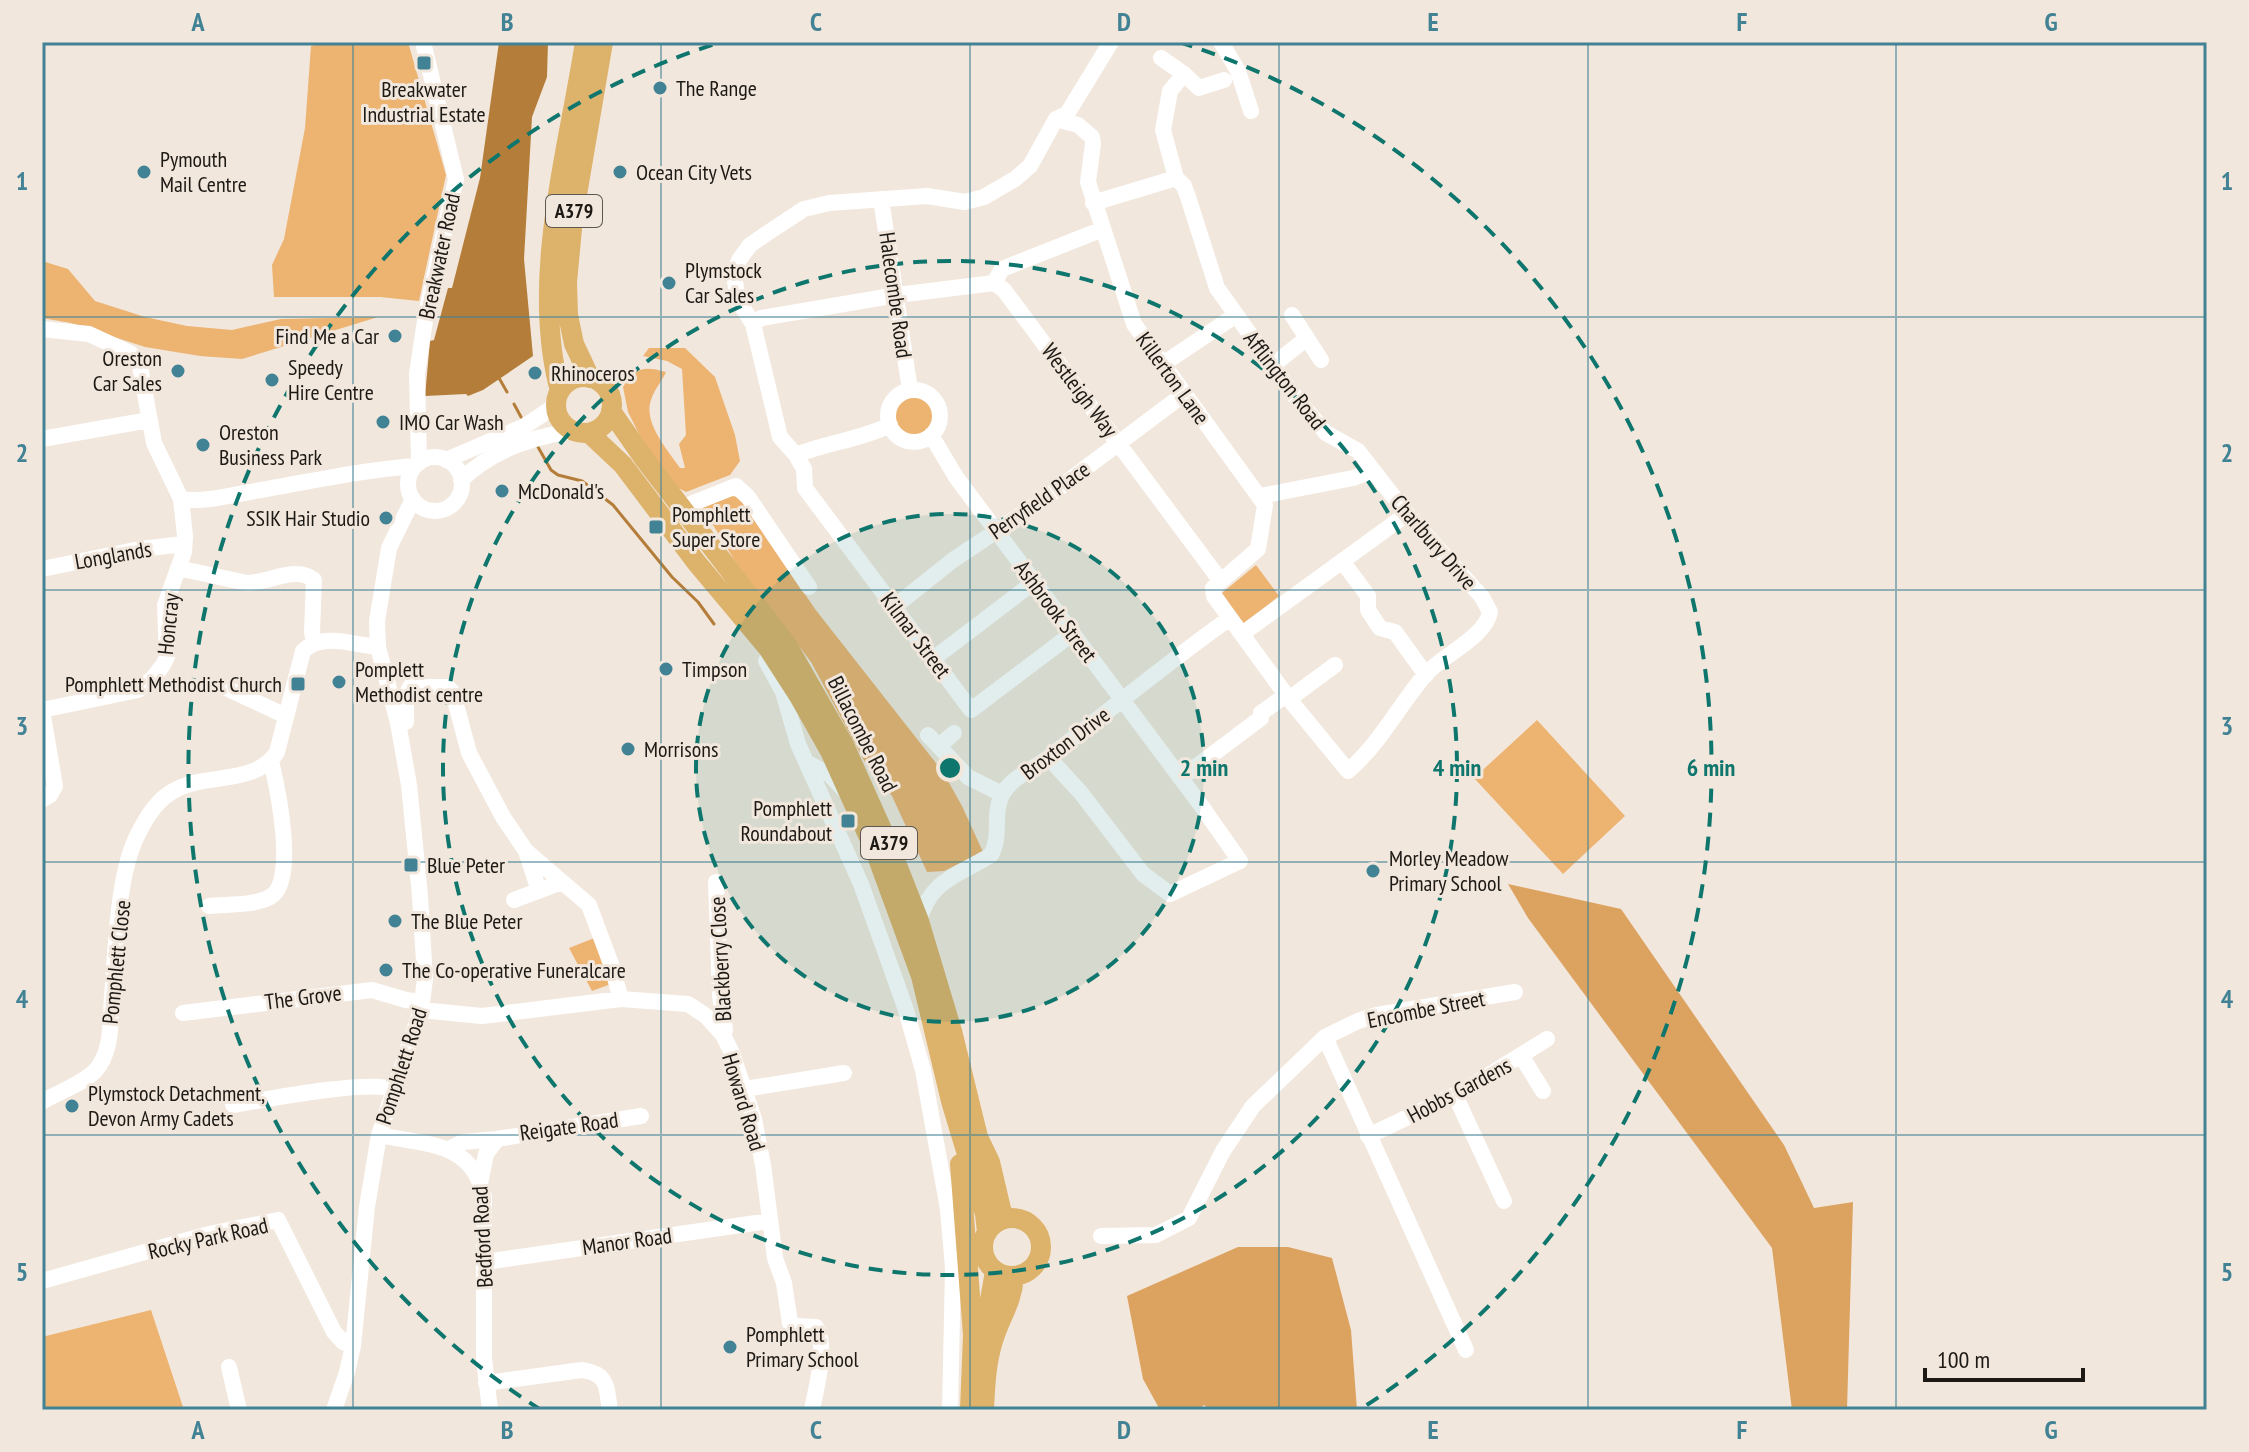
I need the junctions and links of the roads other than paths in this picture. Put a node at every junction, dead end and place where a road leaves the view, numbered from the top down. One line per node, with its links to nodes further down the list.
1 (423, 42): 32 (street, Breakwater Road)
2 (585, 42): 14 (main road, A379)
3 (603, 42): 14 (main road, A379)
4 (1111, 42): 10 (street)
5 (1221, 42): 9 (street)
6 (1161, 58): 7 (street)
7 (1184, 74): 8 (street); 11 (street, Afflington Road)
8 (1224, 80)
9 (1251, 111)
10 (1056, 119): 12 (street); 13 (street, Killerton Lane)
11 (1176, 178): 13 (street); 18 (street, Afflington Road)
12 (881, 199): 17 (street, Halecombe Road); 20 (street)
13 (1093, 203): 15 (street, Killerton Lane)
14 (564, 221): 26 (main road, A379); 29 (main road, A379)
15 (1103, 229): 16 (street); 24 (street, Killerton Lane)
16 (994, 283): 17 (street); 37 (street, Westleigh Way)
17 (897, 295): 20 (street); 27 (street, Halecombe Road)
18 (1236, 315): 24 (street, Afflington Road); 25 (street, Afflington Road)
19 (1292, 315): 22 (street)
20 (753, 324): 38 (street, Kilmar Street)
21 (42, 329): 31 (street, Honcray)
22 (1307, 338): 23 (street); 25 (street)
23 (1321, 360)
24 (1163, 364): 28 (street, Killerton Lane)
25 (1273, 365): 42 (street, Afflington Road)
26 (590, 378): 29 (main road); 30 (main road, A379)
27 (910, 390): 33 (street); 35 (street)
28 (1184, 394): 37 (street, Perryfield Place); 45 (street, Killerton Lane)
29 (558, 398): 34 (main road, A379); 39 (street)
30 (611, 411): 34 (main road); 47 (main road, Billacombe Road / A379)
31 (149, 420): 36 (street); 46 (street, Honcray)
32 (418, 425): 39 (street); 40 (street, Breakwater Road)
33 (890, 425): 35 (street); 38 (street)
34 (580, 432): 43 (street); 61 (main road, Billacombe Road / A379)
35 (931, 435): 50 (street, Ashbrook Street)
36 (42, 439)
37 (1119, 443): 50 (street, Perryfield Place); 56 (street, Westleigh Way)
38 (796, 455): 59 (street, Kilmar Street)
39 (443, 459): 40 (street); 43 (street)
40 (417, 464): 41 (street); 44 (street)
41 (381, 469): 44 (street); 46 (street)
42 (1373, 471): 45 (street); 49 (street, Charlbury Drive)
43 (461, 480): 48 (street)
44 (410, 493): 48 (street); 51 (street, Pomphlett Road)
45 (1260, 496): 56 (street)
46 (181, 506): 52 (street, Honcray)
47 (681, 508): 58 (street); 84 (main road, Billacombe Road / A379)
48 (428, 510): 51 (street)
49 (1407, 514): 53 (street); 68 (street, Charlbury Drive)
50 (995, 531): 57 (street, Ashbrook Street); 59 (street, Perryfield Place)
51 (397, 533): 65 (street, Pomphlett Road)
52 (185, 540): 54 (street, Honcray); 55 (street, Longlands)
53 (1342, 561): 63 (street); 68 (street)
54 (178, 568): 64 (street); 72 (street, Honcray)
55 (42, 569)
56 (1220, 580): 60 (street)
57 (1034, 582): 62 (street, Ashbrook Street); 66 (street)
58 (809, 587)
59 (894, 607): 66 (street, Kilmar Street)
60 (1230, 618): 63 (street); 71 (street, Broxton Drive)
61 (747, 626): 78 (street, Billacombe Road); 82 (main road, Billacombe Road / A379)
62 (1073, 633): 66 (street, Kilmar Street); 71 (street, Ashbrook Street)
63 (1242, 634): 70 (street)
64 (314, 642): 65 (street); 73 (street)
65 (378, 647): 74 (street, Pomphlett Road)
66 (933, 659)
67 (1335, 665): 70 (street)
68 (1426, 675): 70 (street, Charlbury Drive)
69 (224, 687): 73 (street)
70 (1288, 697): 79 (street)
71 (1125, 704): 76 (street, Broxton Drive); 79 (street, Ashbrook Street)
72 (42, 710): 81 (street)
73 (286, 716): 77 (street)
74 (398, 723): 83 (street); 94 (street, Pomphlett Road)
75 (954, 733): 80 (street)
76 (1049, 758): 79 (street, Ashbrook Street); 80 (street, Broxton Drive)
77 (271, 761): 90 (street); 105 (street, Pomphlett Close)
78 (806, 762): 82 (street, Billacombe Road); 131 (street, Billacombe Road)
79 (1181, 778)
80 (1002, 794): 87 (street, Broxton Drive)
81 (42, 800)
82 (854, 801): 106 (main road, Billacombe Road / A379)
83 (526, 851): 85 (street); 88 (street)
84 (900, 871): 87 (street); 91 (main road, Billacombe Road / A379)
85 (562, 882): 88 (street); 93 (street)
86 (716, 882): 96 (street, Blackberry Close)
87 (936, 887): 91 (street)
88 (539, 891): 89 (street)
89 (514, 900)
90 (209, 906)
91 (919, 921): 115 (main road, Billacombe Road / A379)
92 (1515, 992): 97 (street, Encombe Street)
93 (621, 999): 94 (street, Howard Road); 96 (street, Howard Road)
94 (422, 1006): 95 (street, The Grove); 101 (street, Pomphlett Road)
95 (183, 1013)
96 (723, 1035): 102 (street, Howard Road)
97 (1325, 1037): 109 (street); 118 (street, Encombe Street)
98 (1547, 1039): 99 (street, Hobbs Gardens)
99 (1522, 1057): 103 (street); 104 (street, Hobbs Gardens)
100 (844, 1073): 102 (street)
101 (394, 1089): 107 (street); 110 (street, Pomphlett Road)
102 (745, 1089): 116 (street, Howard Road)
103 (1543, 1091)
104 (1455, 1095): 109 (street, Hobbs Gardens); 114 (street)
105 (44, 1097)
106 (951, 1101): 117 (main road, Billacombe Road / A379); 132 (main road, Billacombe Road)
107 (233, 1105)
108 (641, 1116): 111 (street, Reigate Road)
109 (1366, 1132): 123 (street)
110 (379, 1135): 112 (street, Bedford Road); 122 (street, Pomphlett Road)
111 (497, 1139): 112 (street, Reigate Road); 113 (street, Reigate Road)
112 (449, 1149): 113 (street, Bedford Road)
113 (481, 1179): 119 (street, Bedford Road)
114 (1504, 1201)
115 (1007, 1217): 117 (main road); 120 (main road)
116 (769, 1221): 119 (street, Manor Road); 130 (street, Howard Road)
117 (987, 1232): 120 (main road, Billacombe Road / A379)
118 (1101, 1236)
119 (485, 1262): 125 (street, Bedford Road)
120 (1005, 1274): 132 (main road, Billacombe Road / A379); 133 (main road, Billacombe Road / A379)
121 (42, 1281): 122 (street, Rocky Park Road)
122 (353, 1346): 127 (street, Pomphlett Road)
123 (1466, 1350)
124 (229, 1367): 126 (street)
125 (486, 1383): 128 (street, Bedford Road); 129 (street)
126 (239, 1410)
127 (334, 1410)
128 (490, 1410)
129 (610, 1410)
130 (812, 1410)
131 (950, 1410)
132 (971, 1410)
133 (984, 1410)

